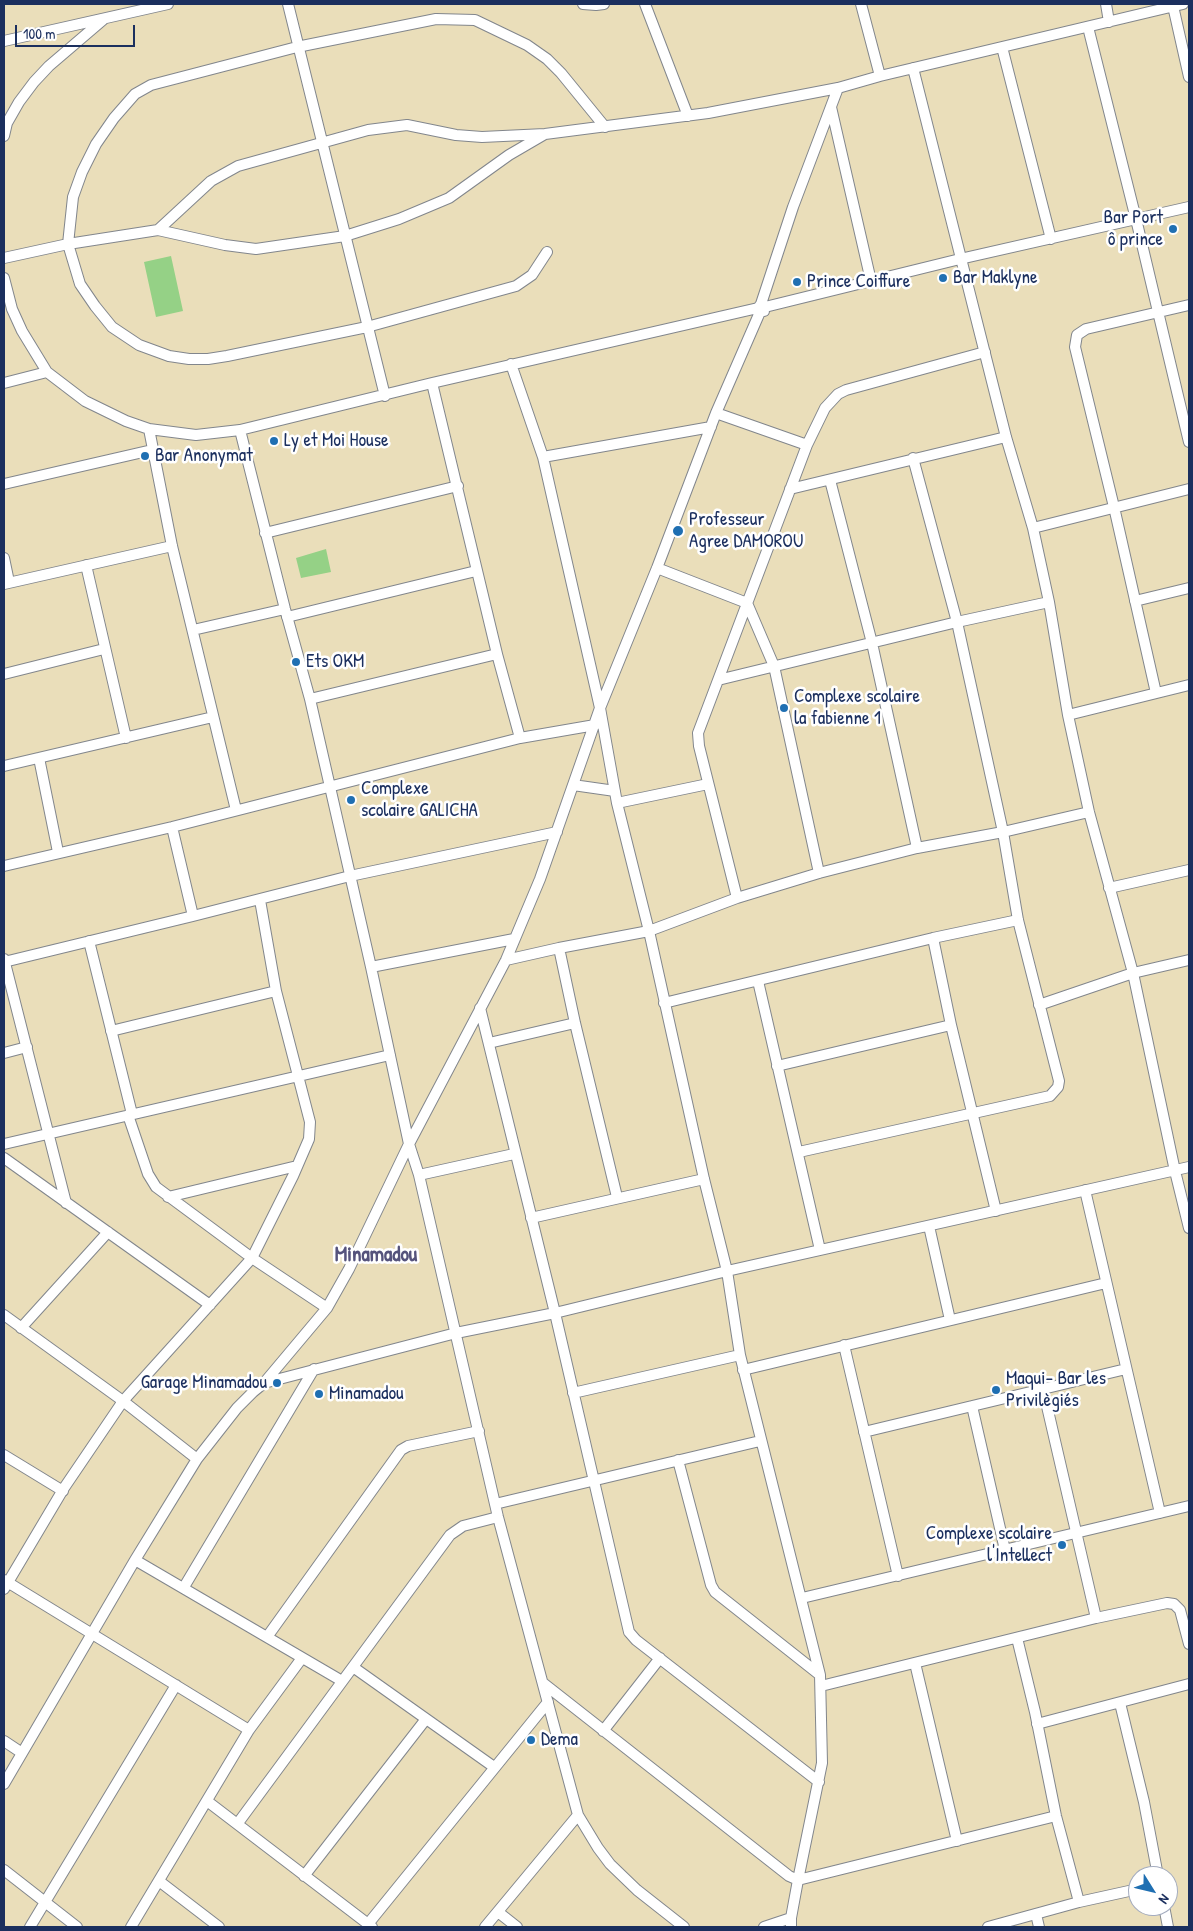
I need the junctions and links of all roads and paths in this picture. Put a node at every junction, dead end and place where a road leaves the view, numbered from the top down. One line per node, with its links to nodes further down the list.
1 (168, 4): 9 (street)
2 (288, 4): 15 (street)
3 (583, 4): 4 (street)
4 (604, 4)
5 (644, 4): 22 (street)
6 (860, 4): 18 (street)
7 (1106, 4): 12 (street)
8 (1183, 4): 10 (street)
9 (153, 5): 11 (street)
10 (1172, 6): 12 (street); 19 (street)
11 (105, 18): 14 (street); 25 (street)
12 (1109, 22): 13 (street)
13 (1088, 27): 16 (street); 28 (street)
14 (4, 41)
15 (297, 47): 23 (street); 26 (street); 32 (street)
16 (1002, 47): 17 (street); 31 (street)
17 (913, 68): 18 (street); 35 (street)
18 (880, 76): 20 (street)
19 (1189, 76)
20 (838, 88): 21 (street); 22 (street)
21 (830, 107): 37 (street); 39 (street)
22 (688, 116): 23 (street)
23 (605, 127): 24 (street)
24 (545, 134): 26 (street); 30 (street)
25 (4, 136)
26 (321, 144): 29 (street); 30 (street)
27 (1189, 207): 28 (street)
28 (1136, 219): 31 (street); 40 (street)
29 (158, 230): 30 (street); 32 (street)
30 (345, 236): 41 (street)
31 (1051, 239): 35 (street)
32 (68, 244): 34 (street); 41 (street)
33 (547, 252): 41 (street)
34 (4, 258)
35 (960, 259): 37 (street); 42 (street)
36 (4, 278): 44 (street)
37 (871, 281): 39 (street)
38 (1189, 305): 40 (street)
39 (761, 308): 43 (street); 48 (street)
40 (1157, 312): 53 (street); 63 (street)
41 (367, 327): 47 (street)
42 (985, 352): 52 (street); 54 (street)
43 (511, 364): 46 (street); 56 (street)
44 (47, 372): 45 (street); 50 (street)
45 (4, 383)
46 (432, 383): 47 (street); 60 (street)
47 (385, 396): 51 (street)
48 (716, 413): 49 (street); 54 (street)
49 (711, 428): 56 (street); 69 (street)
50 (150, 429): 51 (street); 55 (street)
51 (240, 430): 65 (street)
52 (1006, 437): 57 (street); 64 (street)
53 (1189, 442)
54 (807, 445): 62 (street)
55 (152, 450): 59 (street); 66 (street)
56 (543, 457): 88 (street)
57 (913, 458): 58 (street); 77 (street)
58 (830, 480): 62 (street); 79 (street)
59 (4, 484)
60 (458, 486): 65 (street); 70 (street)
61 (1189, 488): 63 (street)
62 (790, 489): 75 (street)
63 (1114, 507): 64 (street); 73 (street)
64 (1033, 528): 74 (street)
65 (265, 533): 76 (street)
66 (172, 546): 68 (street); 78 (street)
67 (4, 558): 71 (street)
68 (86, 565): 71 (street); 80 (street)
69 (657, 568): 75 (street); 88 (street)
70 (476, 571): 76 (street); 81 (street)
71 (6, 583)
72 (1189, 588): 73 (street)
73 (1135, 601): 86 (street)
74 (1049, 602): 77 (street); 89 (street)
75 (747, 603): 82 (street); 84 (street)
76 (286, 613): 78 (street); 87 (street)
77 (957, 622): 79 (street); 105 (street)
78 (193, 630): 90 (street)
79 (872, 643): 82 (street); 106 (street)
80 (104, 650): 83 (street); 92 (street)
81 (497, 654): 87 (street); 93 (street)
82 (774, 666): 84 (street); 110 (street)
83 (4, 674)
84 (718, 680): 96 (street)
85 (1189, 685): 86 (street)
86 (1156, 692): 89 (street)
87 (310, 699): 98 (street)
88 (600, 708): 91 (street); 99 (street)
89 (1068, 715): 102 (street)
90 (213, 717): 92 (street); 101 (street)
91 (595, 725): 93 (street); 97 (street)
92 (126, 738): 94 (street)
93 (520, 738): 98 (street)
94 (39, 758): 95 (street); 107 (street)
95 (4, 766)
96 (708, 784): 100 (street); 113 (street)
97 (573, 785): 99 (street); 104 (street)
98 (331, 788): 101 (street); 111 (street)
99 (615, 791): 100 (street)
100 (617, 803): 117 (street)
101 (236, 810): 103 (street)
102 (1088, 812): 105 (street); 112 (street)
103 (172, 827): 107 (street); 115 (street)
104 (557, 832): 111 (street); 119 (street)
105 (1003, 832): 106 (street); 116 (street)
106 (917, 848): 110 (street)
107 (58, 852): 108 (street)
108 (4, 866)
109 (1189, 870): 112 (street)
110 (819, 872): 113 (street)
111 (350, 876): 114 (street); 125 (street)
112 (1109, 888): 126 (street)
113 (737, 898): 117 (street)
114 (260, 900): 115 (street); 128 (street)
115 (193, 916): 120 (street)
116 (1018, 920): 118 (street); 130 (street)
117 (649, 931): 121 (street); 129 (street)
118 (933, 938): 127 (street); 133 (street)
119 (514, 939): 122 (street); 125 (street)
120 (89, 941): 124 (street); 134 (street)
121 (559, 948): 122 (street); 132 (street)
122 (506, 960): 131 (street)
123 (1189, 960): 126 (street)
124 (4, 961): 136 (street)
125 (371, 968): 138 (street)
126 (1133, 973): 130 (street); 151 (street)
127 (758, 981): 129 (street); 139 (street)
128 (276, 990): 134 (street); 140 (street)
129 (664, 1002): 153 (street)
130 (1039, 1005): 141 (street)
131 (480, 1008): 135 (street); 145 (street)
132 (575, 1023): 135 (street); 156 (street)
133 (951, 1025): 139 (street); 141 (street)
134 (111, 1032): 142 (street)
135 (489, 1044): 147 (street)
136 (27, 1047): 137 (street); 143 (street)
137 (4, 1053)
138 (390, 1055): 140 (street); 145 (street)
139 (777, 1066): 146 (street)
140 (299, 1077): 142 (street); 149 (street)
141 (972, 1114): 146 (street); 158 (street)
142 (130, 1115): 143 (street); 155 (street)
143 (48, 1134): 144 (street); 157 (street)
144 (4, 1144)
145 (409, 1144): 152 (street); 168 (street)
146 (799, 1152): 163 (street)
147 (514, 1154): 152 (street); 159 (street)
148 (4, 1158): 157 (street)
149 (298, 1166): 155 (street); 164 (street)
150 (1189, 1167): 151 (street)
151 (1175, 1171): 154 (street); 161 (street)
152 (419, 1175): 173 (street)
153 (704, 1179): 156 (street); 165 (street)
154 (1085, 1190): 158 (street); 166 (street)
155 (168, 1197): 164 (street)
156 (617, 1197): 159 (street)
157 (66, 1203): 162 (street)
158 (996, 1211): 160 (street)
159 (531, 1218): 169 (street)
160 (929, 1226): 163 (street); 171 (street)
161 (1189, 1228)
162 (108, 1232): 167 (street); 172 (street)
163 (820, 1250): 165 (street)
164 (252, 1258): 167 (street); 168 (street)
165 (727, 1271): 169 (street); 175 (street)
166 (1106, 1283): 171 (street); 177 (street)
167 (210, 1305): 182 (street)
168 (327, 1308): 179 (street)
169 (555, 1313): 173 (street); 181 (street)
170 (5, 1319): 172 (street)
171 (950, 1320): 174 (street)
172 (21, 1328): 182 (street)
173 (456, 1333): 176 (street); 184 (street)
174 (844, 1345): 178 (street); 185 (street)
175 (740, 1355): 178 (street); 181 (street)
176 (314, 1369): 179 (street); 201 (street)
177 (1126, 1369): 180 (street); 194 (street)
178 (744, 1370): 186 (street)
179 (264, 1383): 188 (street)
180 (1042, 1389): 183 (street); 196 (street)
181 (573, 1393): 190 (street)
182 (123, 1400): 188 (street); 191 (street)
183 (972, 1406): 185 (street); 197 (street)
184 (479, 1431): 192 (street); 205 (street)
185 (864, 1432): 199 (street)
186 (760, 1441): 189 (street); 202 (street)
187 (4, 1455): 191 (street)
188 (197, 1459): 198 (street)
189 (678, 1460): 190 (street); 212 (street)
190 (593, 1481): 192 (street); 209 (street)
191 (63, 1491): 200 (street)
192 (495, 1504): 195 (street)
193 (1189, 1506): 194 (street)
194 (1160, 1513): 196 (street)
195 (498, 1517): 211 (street); 214 (street)
196 (1076, 1533): 197 (street); 203 (street)
197 (1005, 1550): 199 (street)
198 (135, 1560): 201 (street); 204 (street)
199 (898, 1576): 202 (street)
200 (5, 1584): 204 (street)
201 (184, 1587): 205 (street)
202 (802, 1598): 212 (street)
203 (1096, 1618): 206 (street); 207 (street)
204 (91, 1634): 216 (street); 225 (street)
205 (267, 1637): 208 (street)
206 (1017, 1638): 210 (street); 221 (street)
207 (1189, 1644)
208 (302, 1658): 213 (street); 222 (street)
209 (660, 1658): 223 (street); 227 (street)
210 (914, 1663): 217 (street); 233 (street)
211 (353, 1667): 213 (street); 220 (street)
212 (820, 1675): 217 (street)
213 (342, 1681): 232 (street)
214 (543, 1683): 218 (street); 223 (street)
215 (1189, 1684): 219 (street)
216 (176, 1685): 222 (street); 240 (street)
217 (821, 1686): 227 (street)
218 (548, 1702): 226 (street); 230 (street)
219 (1120, 1703): 221 (street); 234 (street)
220 (426, 1719): 226 (street); 236 (street)
221 (1037, 1724): 231 (street)
222 (249, 1730): 229 (street)
223 (603, 1730): 237 (street)
224 (4, 1741): 225 (street)
225 (22, 1753): 228 (street)
226 (494, 1767): 245 (street)
227 (819, 1782): 237 (street)
228 (4, 1784)
229 (208, 1801): 232 (street); 238 (street)
230 (578, 1816): 242 (street); 252 (street)
231 (1056, 1816): 233 (street); 241 (street)
232 (238, 1823): 236 (street)
233 (957, 1841): 237 (street)
234 (1156, 1866)
235 (4, 1870): 240 (street)
236 (304, 1876): 245 (street)
237 (798, 1880): 244 (street)
238 (159, 1881): 248 (street); 249 (street)
239 (1128, 1891): 241 (street)
240 (44, 1901): 246 (street); 247 (street)
241 (1079, 1902): 243 (street)
242 (498, 1912): 250 (street); 251 (street)
243 (1036, 1914): 254 (street); 255 (street)
244 (791, 1923): 253 (street)
245 (370, 1926)
246 (30, 1927)
247 (77, 1927)
248 (131, 1927)
249 (219, 1927)
250 (485, 1927)
251 (517, 1927)
252 (684, 1927)
253 (764, 1927)
254 (988, 1927)
255 (1039, 1927)

